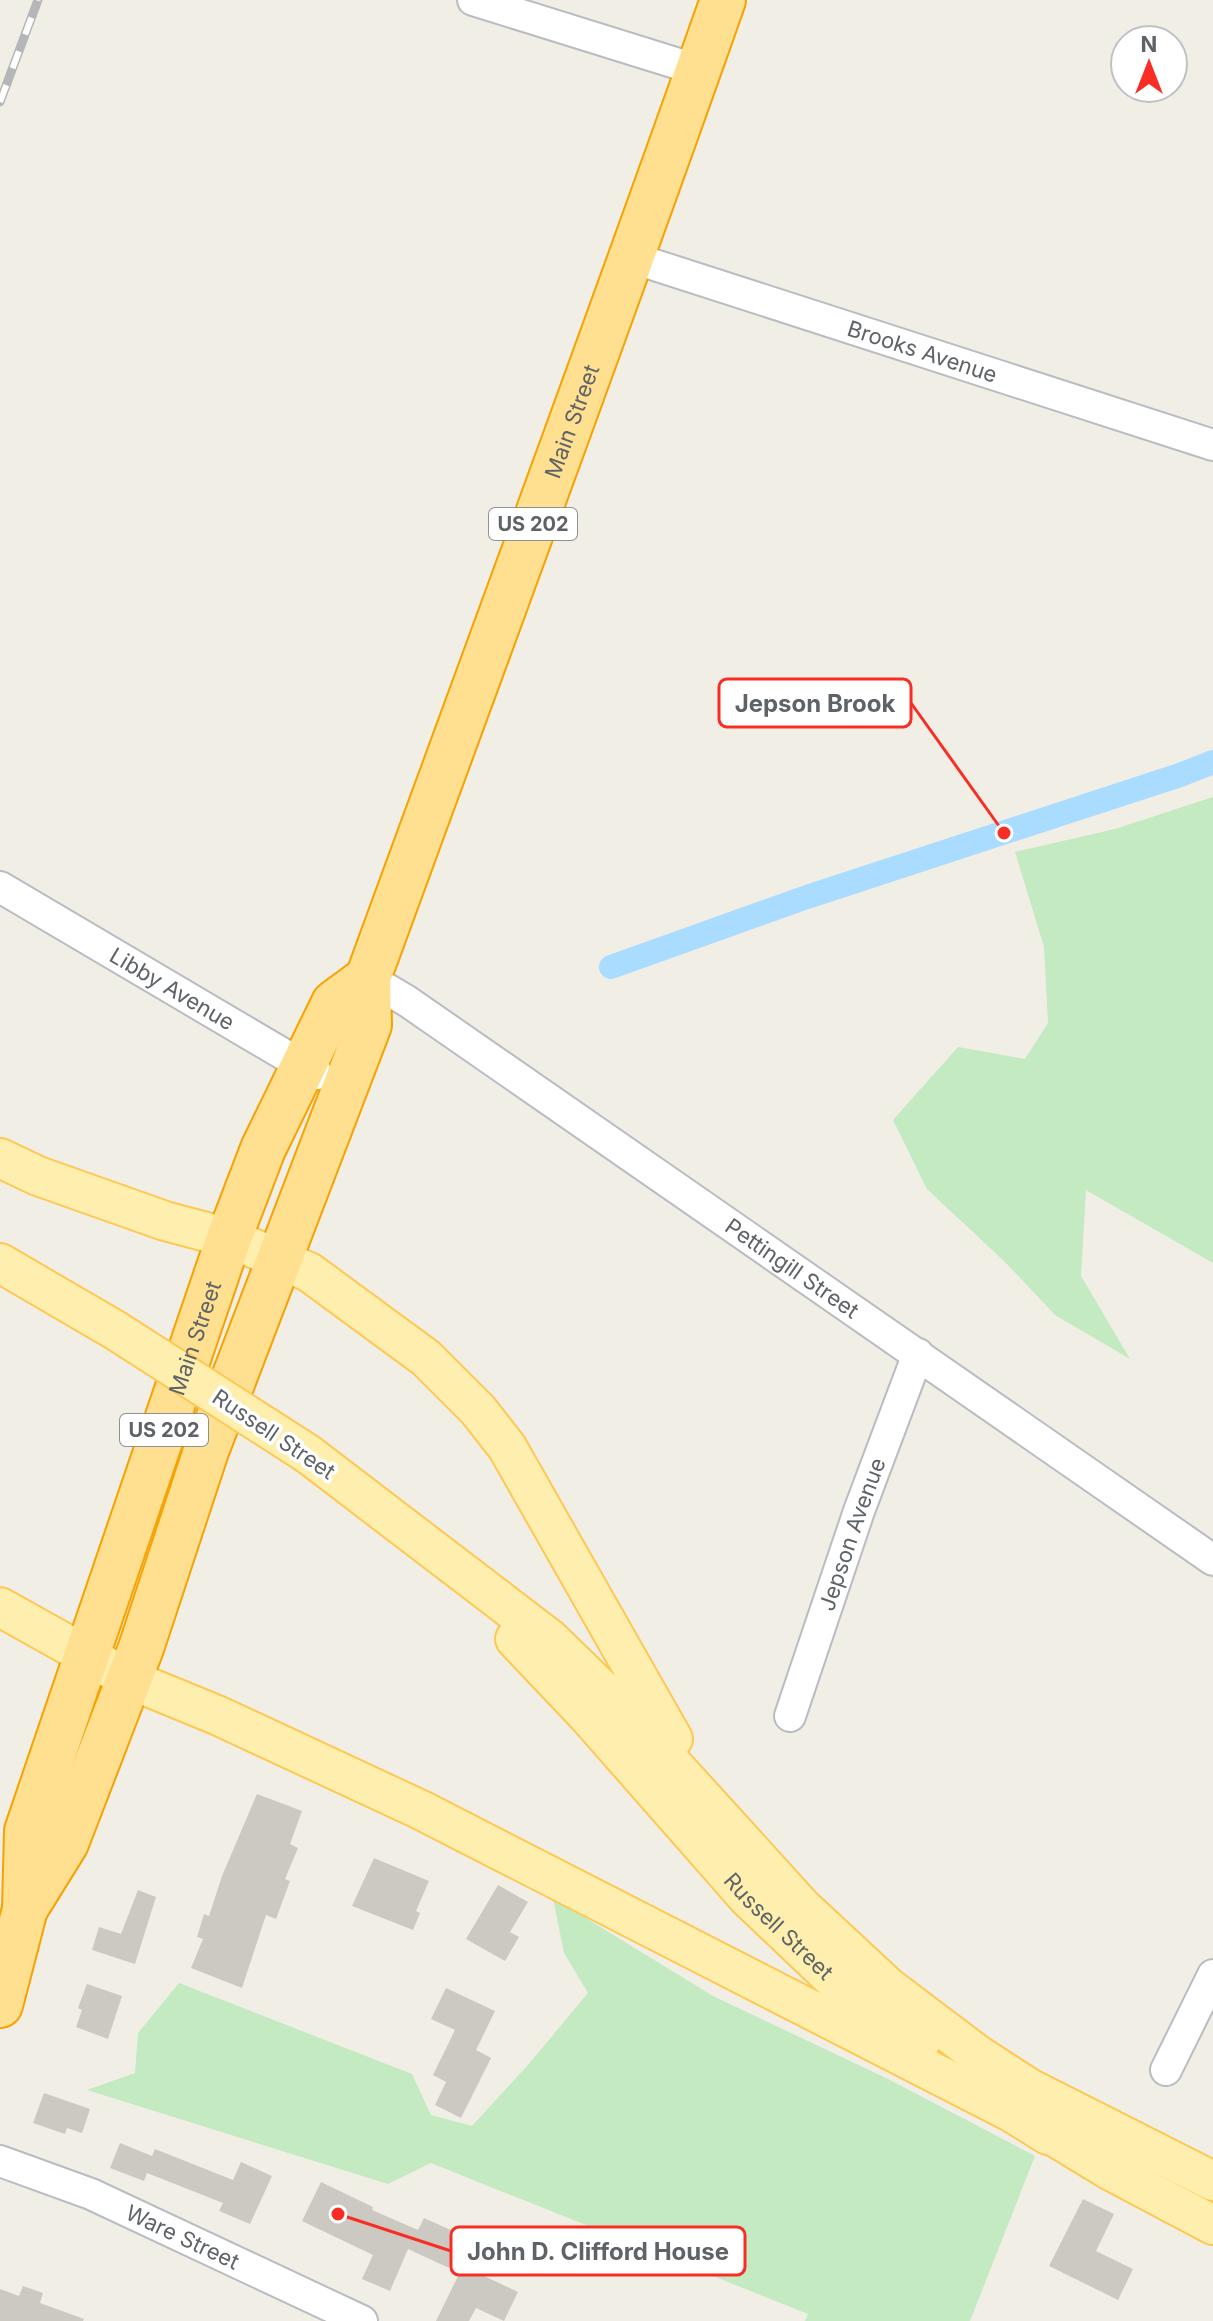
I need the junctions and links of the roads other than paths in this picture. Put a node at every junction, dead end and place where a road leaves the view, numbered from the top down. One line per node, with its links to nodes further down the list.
1 (473, 0): 3 (street)
2 (723, 0): 3 (highway, Main Street / US 202)
3 (698, 70): 4 (highway, Main Street / US 202)
4 (633, 258): 5 (street, Brooks Avenue); 7 (highway, Main Street / US 202)
5 (1213, 445)
6 (0, 887): 8 (street, Libby Avenue)
7 (368, 978): 8 (highway, Main Street / US 202); 9 (highway, Main Street / US 202); 14 (street, Pettingill Street)
8 (303, 1064): 9 (street, Libby Avenue); 11 (highway, Main Street / US 202)
9 (342, 1090): 12 (highway, Main Street / US 202)
10 (0, 1158): 11 (main road)
11 (229, 1238): 12 (main road); 18 (highway, Main Street / US 202)
12 (278, 1259): 19 (highway, Main Street / US 202); 21 (main road)
13 (0, 1263): 15 (main road, Russell Street, bridge)
14 (918, 1354): 16 (street, Pettingill Street); 20 (street, Jepson Avenue)
15 (419, 1538): 21 (main road, Russell Street); 26 (main road, Russell Street)
16 (1213, 1560)
17 (0, 1607): 18 (main road)
18 (85, 1657): 19 (main road); 22 (highway, Main Street / US 202)
19 (129, 1679): 22 (highway, Main Street / US 202); 26 (main road)
20 (790, 1716)
21 (750, 1848): 28 (main road, Russell Street)
22 (25, 1909): 24 (highway, Main Street / US 202)
23 (1213, 1975): 25 (street)
24 (0, 2005)
25 (1166, 2070)
26 (1048, 2135): 29 (main road, Russell Street)
27 (0, 2161): 30 (street, Ware Street)
28 (1213, 2181)
29 (1213, 2225)
30 (362, 2321)

